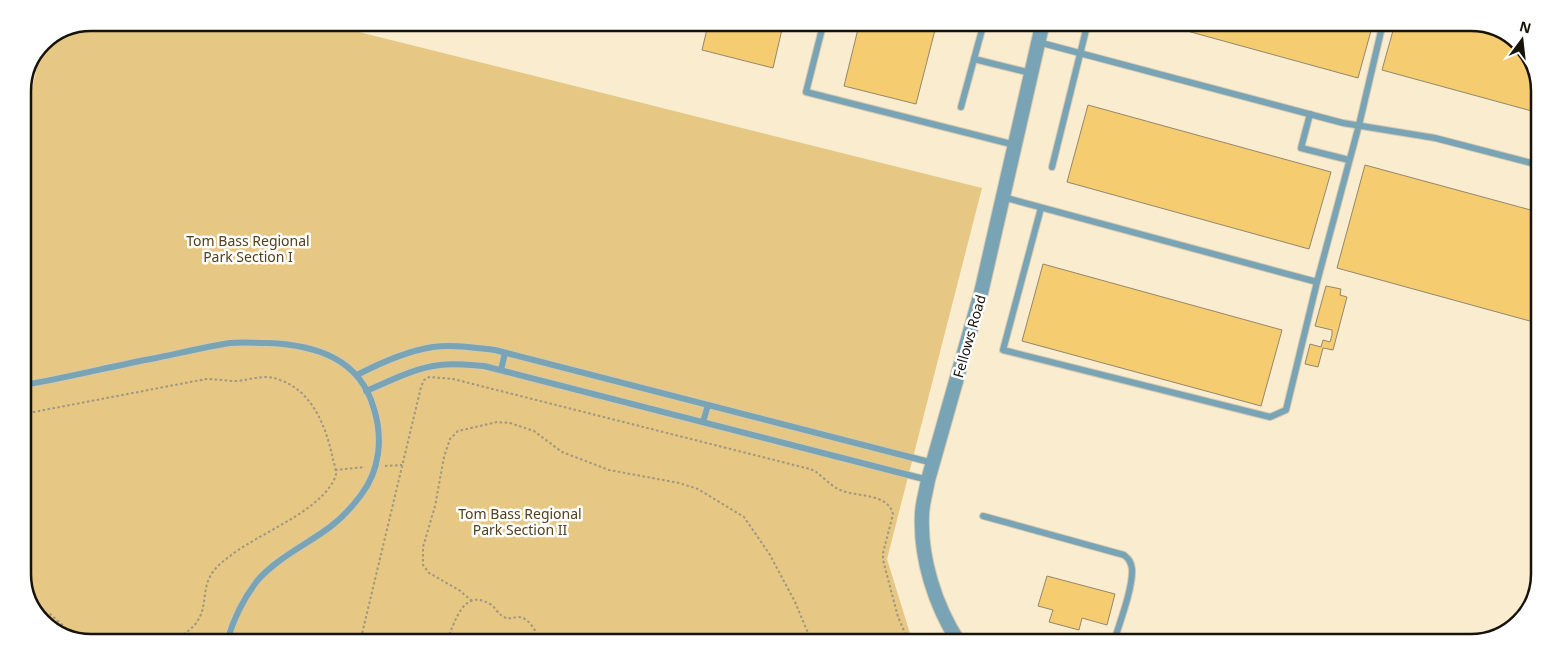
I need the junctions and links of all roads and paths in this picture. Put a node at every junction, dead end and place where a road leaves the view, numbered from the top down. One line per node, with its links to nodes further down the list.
1 (821, 31): 13 (lane)
2 (982, 31): 8 (lane)
3 (1041, 31): 6 (street, Fellows Road)
4 (1086, 31): 7 (lane)
5 (1381, 31): 12 (lane)
6 (1038, 42): 7 (lane); 9 (street, Fellows Road)
7 (1080, 53): 11 (lane); 16 (lane)
8 (974, 59): 9 (lane); 10 (lane)
9 (1031, 73): 13 (street, Fellows Road)
10 (962, 107)
11 (1310, 114): 12 (lane); 14 (lane)
12 (1359, 125): 14 (lane); 15 (lane)
13 (1015, 145): 17 (street, Fellows Road)
14 (1350, 160): 19 (lane)
15 (1531, 163)
16 (1052, 167)
17 (1003, 197): 18 (lane); 28 (street, Fellows Road)
18 (1041, 208): 19 (lane); 19 (lane)
19 (1317, 282)
20 (506, 353): 21 (lane); 22 (lane); 25 (lane)
21 (502, 370): 24 (lane); 27 (lane)
22 (357, 375): 23 (lane); 24 (lane)
23 (31, 382)
24 (366, 391): 35 (lane)
25 (708, 405): 27 (lane); 28 (lane)
26 (31, 412): 34 (path)
27 (703, 422): 29 (lane)
28 (933, 462): 29 (street, Fellows Road)
29 (928, 480): 41 (street, Fellows Road)
30 (983, 516): 42 (lane)
31 (472, 601): 37 (path); 38 (path); 39 (path)
32 (45, 611): 33 (path)
33 (66, 628)
34 (184, 634)
35 (229, 634)
36 (362, 634): 40 (path)
37 (449, 634)
38 (537, 634)
39 (808, 634)
40 (905, 634)
41 (954, 634)
42 (1116, 634)

